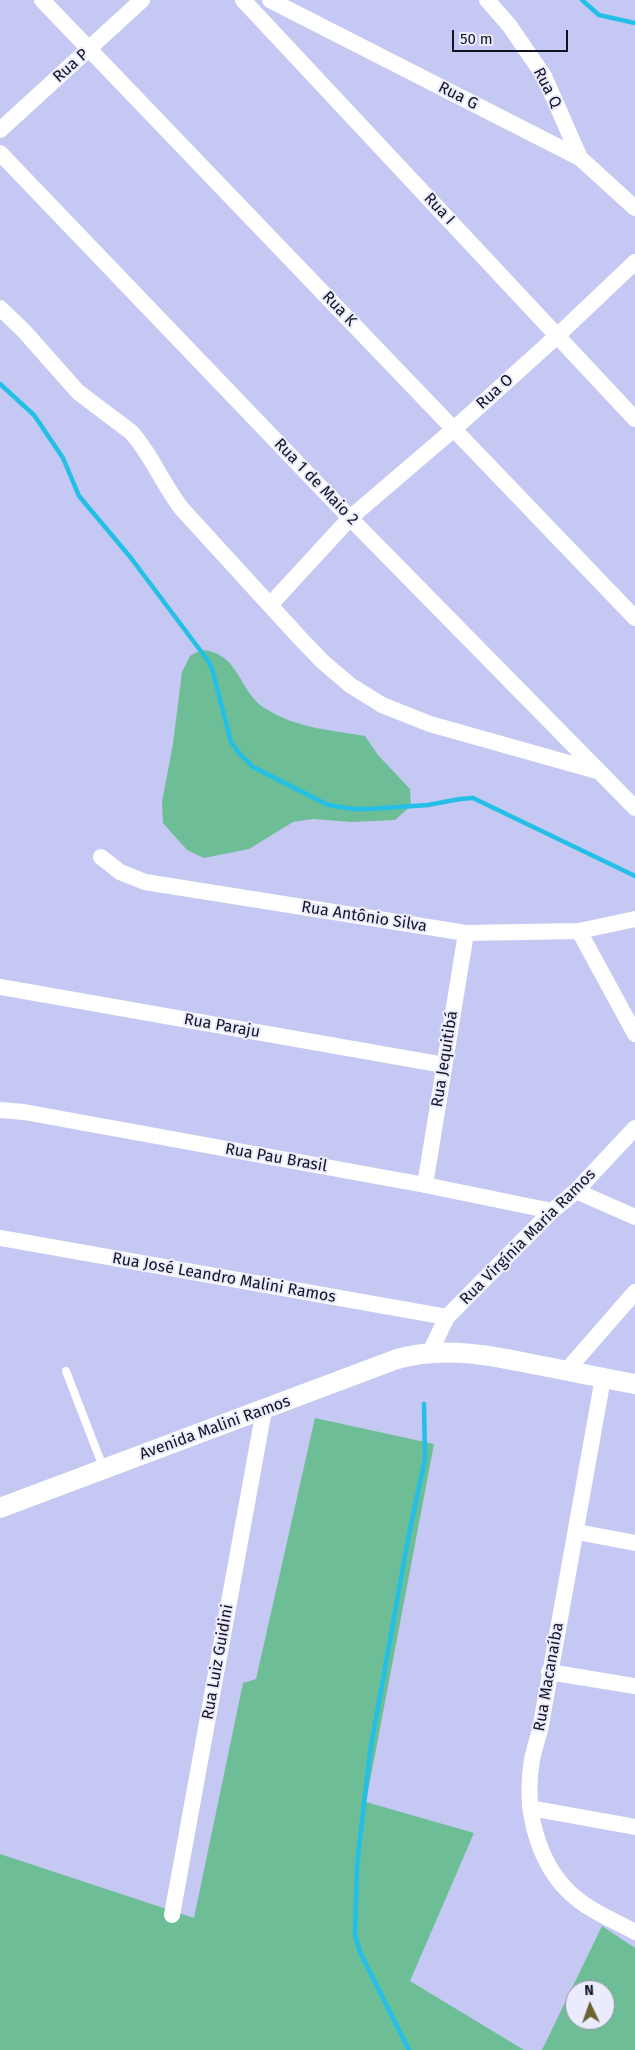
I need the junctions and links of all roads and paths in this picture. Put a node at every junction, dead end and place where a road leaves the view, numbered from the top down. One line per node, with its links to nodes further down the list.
1 (42, 0): 6 (street, Rua K)
2 (142, 0): 6 (street, Rua P)
3 (243, 0): 13 (street, Rua I)
4 (270, 0): 9 (street, Rua G)
5 (487, 0): 9 (street, Rua Q)
6 (90, 49): 7 (street, Rua P); 15 (street, Rua K)
7 (0, 130)
8 (0, 153): 16 (street, Rua 1 de Maio 2)
9 (580, 158): 10 (street, Rua G)
10 (635, 208)
11 (635, 262): 13 (street, Rua O)
12 (0, 308): 17 (street)
13 (557, 336): 14 (street, Rua I); 15 (street, Rua O)
14 (635, 419)
15 (454, 429): 16 (street, Rua O); 18 (street, Rua K)
16 (350, 518): 17 (street, Rua O); 19 (street, Rua 1 de Maio 2)
17 (270, 605): 19 (street)
18 (635, 618)
19 (599, 772): 20 (street, Rua 1 de Maio 2)
20 (635, 808)
21 (101, 856): 24 (street, Rua Antônio Silva)
22 (635, 919): 23 (street, Rua Antônio Silva)
23 (579, 931): 24 (street, Rua Antônio Silva); 26 (street)
24 (466, 933): 27 (street, Rua Jequitibá)
25 (0, 987): 27 (street, Rua Paraju)
26 (635, 1034)
27 (444, 1065): 30 (street, Rua Jequitibá)
28 (0, 1110): 30 (street, Rua Pau Brasil)
29 (635, 1128): 31 (street, Rua Virgínia Maria Ramos)
30 (425, 1185): 32 (street, Rua Pau Brasil)
31 (576, 1191): 32 (street, Rua Virgínia Maria Ramos); 33 (street)
32 (552, 1211): 36 (street, Rua Virgínia Maria Ramos)
33 (635, 1217)
34 (0, 1238): 36 (street, Rua José Leandro Malini Ramos)
35 (635, 1292): 38 (street)
36 (447, 1317): 37 (street, Rua Virgínia Maria Ramos)
37 (430, 1352): 38 (street, Avenida Malini Ramos); 42 (street, Avenida Malini Ramos)
38 (567, 1370): 40 (street, Avenida Malini Ramos)
39 (66, 1371): 43 (lane)
40 (603, 1378): 41 (street, Avenida Malini Ramos); 45 (street, Rua Macanaíba)
41 (635, 1384)
42 (264, 1410): 43 (street, Avenida Malini Ramos); 51 (street, Rua Luiz Guidini)
43 (104, 1469): 44 (street, Avenida Malini Ramos)
44 (0, 1508)
45 (577, 1532): 46 (street); 47 (street, Rua Macanaíba)
46 (635, 1542)
47 (549, 1672): 48 (street); 49 (street, Rua Macanaíba)
48 (635, 1686)
49 (530, 1808): 50 (street); 52 (street, Rua Macanaíba)
50 (635, 1827)
51 (172, 1915)
52 (635, 1932)

